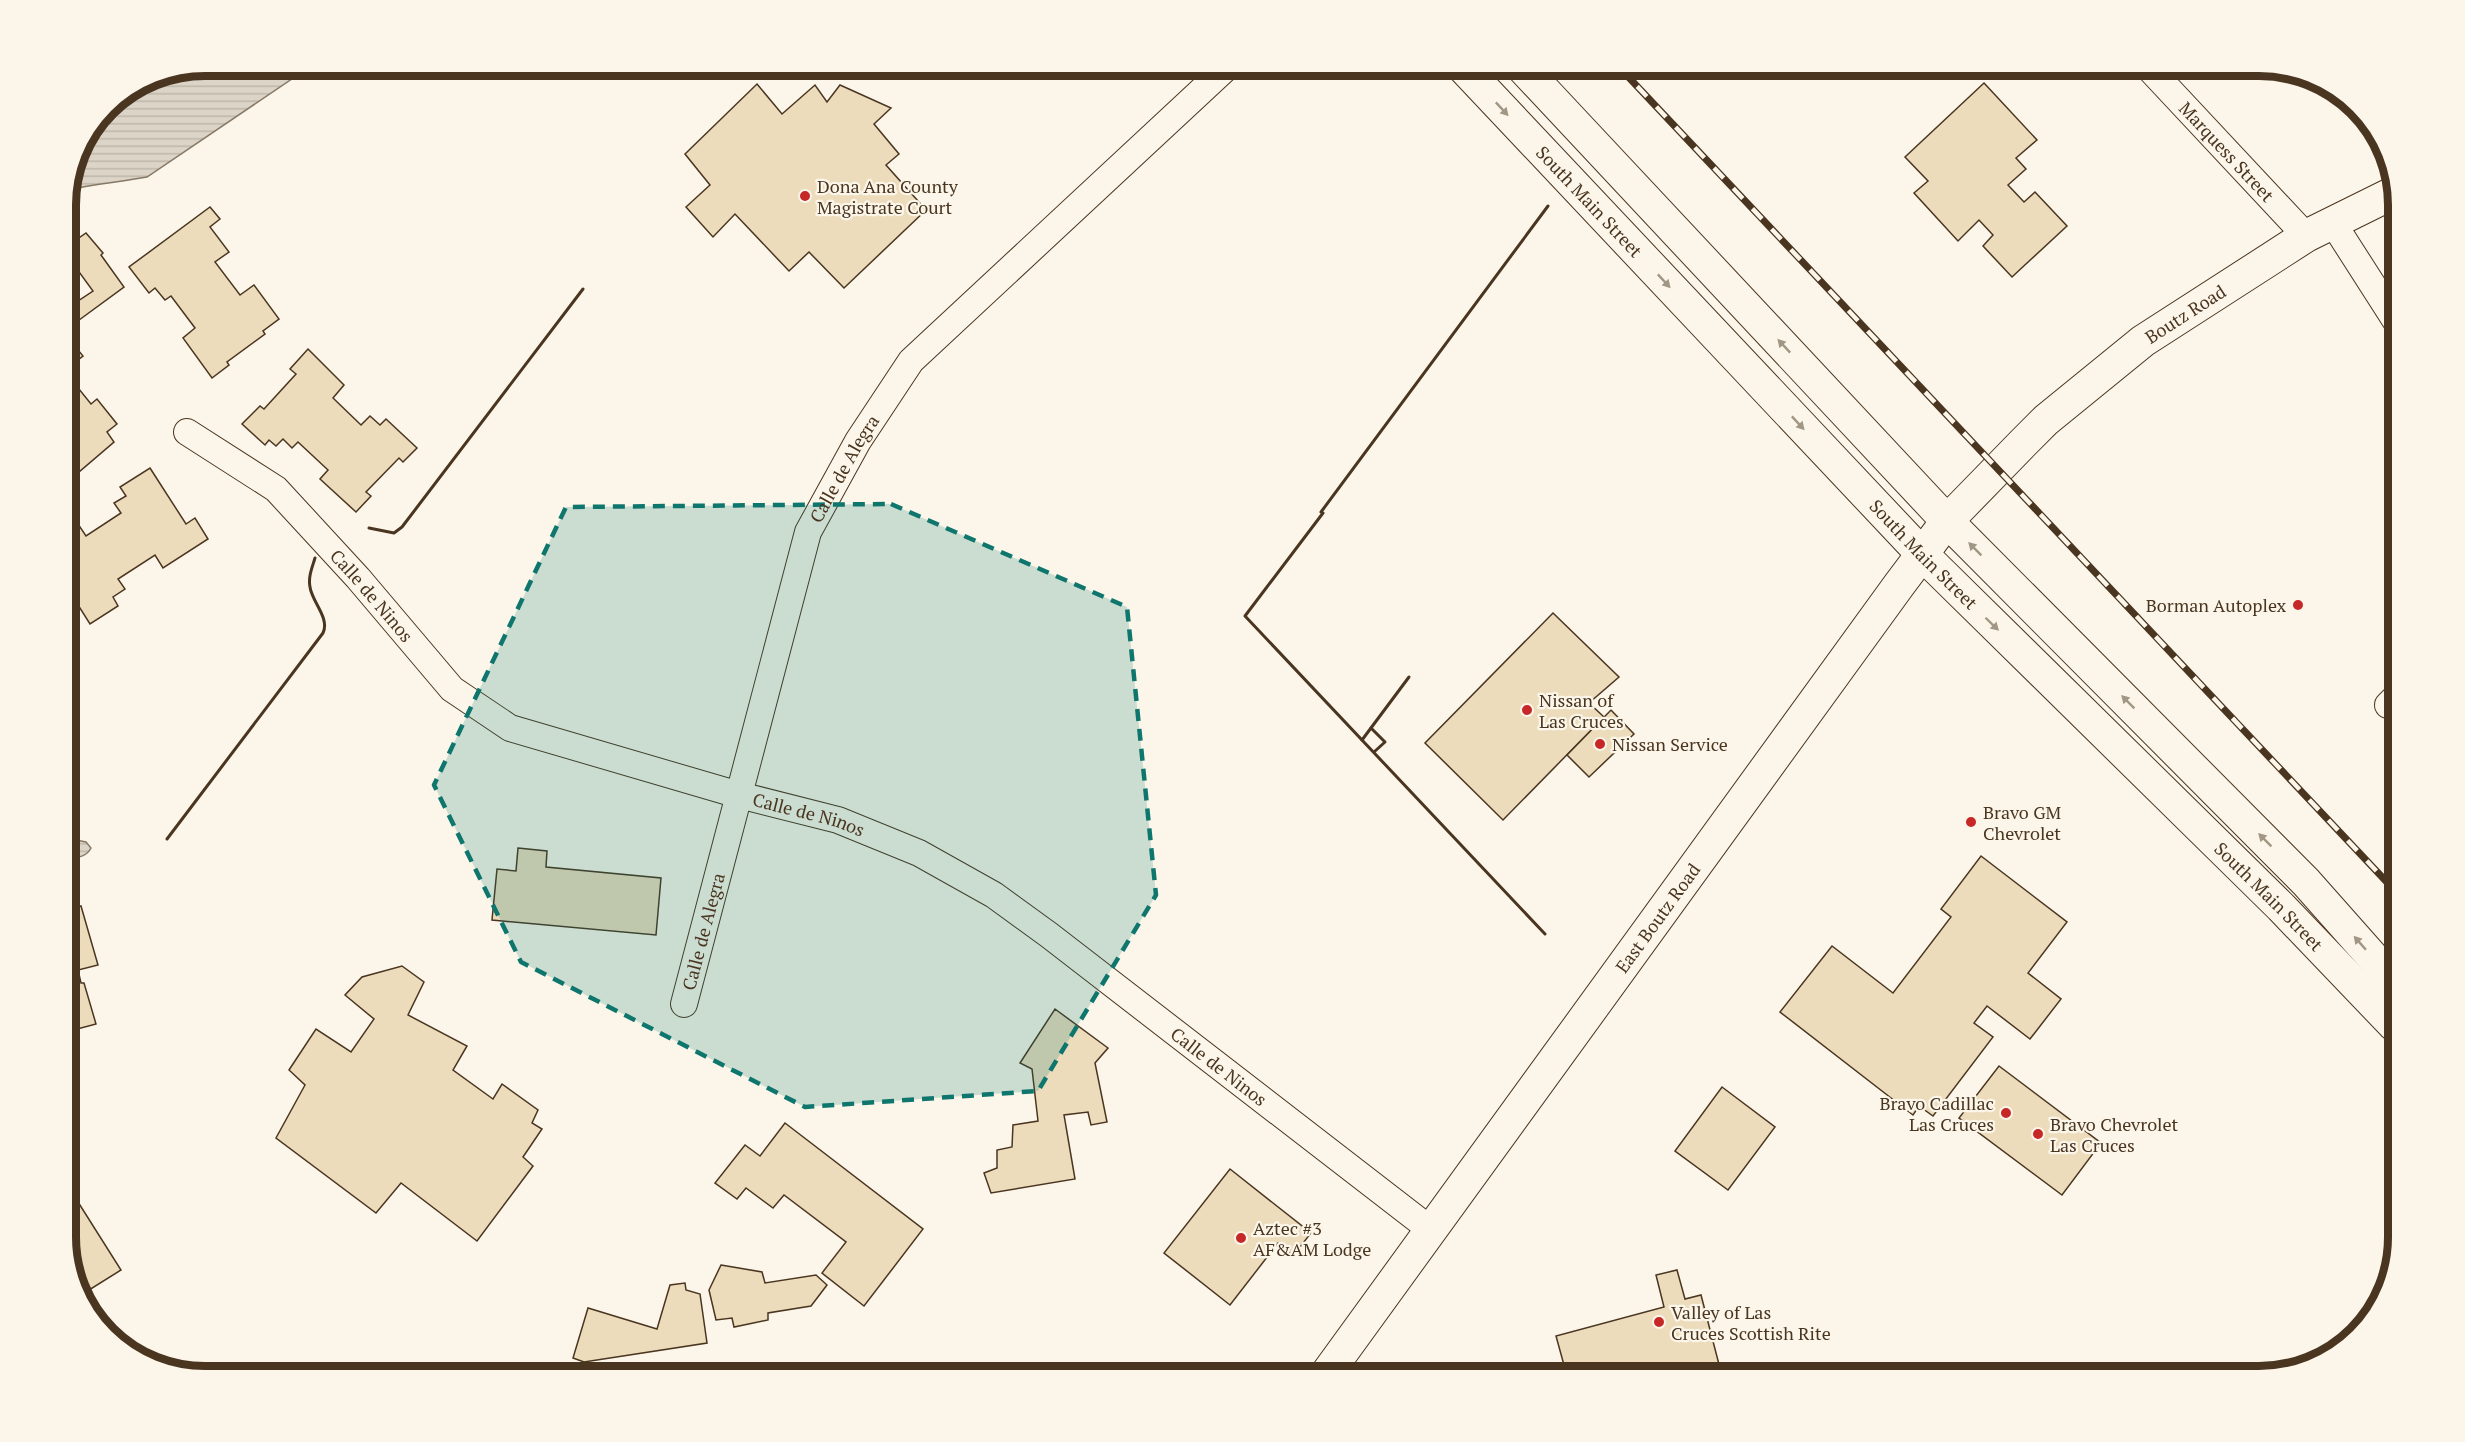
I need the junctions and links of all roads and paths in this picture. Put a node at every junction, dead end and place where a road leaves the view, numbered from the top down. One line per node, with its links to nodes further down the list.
1 (1217, 76): 12 (street, Calle de Alegra)
2 (1471, 76): 11 (main road, South Main Street, one-way to 11)
3 (1530, 76): 10 (main road, South Main Street, one-way to 3)
4 (2158, 76): 6 (street, Marquess Street)
5 (2388, 196): 6 (main road, Boutz Road)
6 (2320, 230): 7 (street, Marquess Street); 9 (main road, Boutz Road)
7 (2388, 313)
8 (188, 432): 12 (street, Calle de Ninos)
9 (1998, 469): 10 (main road, East Boutz Road)
10 (1947, 521): 11 (main road, East Boutz Road); 13 (main road, South Main Street, one-way to 10)
11 (1923, 555): 15 (main road, South Main Street, one-way to 15); 16 (main road, East Boutz Road)
12 (739, 795): 14 (street, Calle de Alegra); 16 (street, Calle de Ninos)
13 (2388, 975)
14 (684, 1004)
15 (2388, 1019)
16 (1431, 1230): 17 (main road, East Boutz Road)
17 (1332, 1366)

